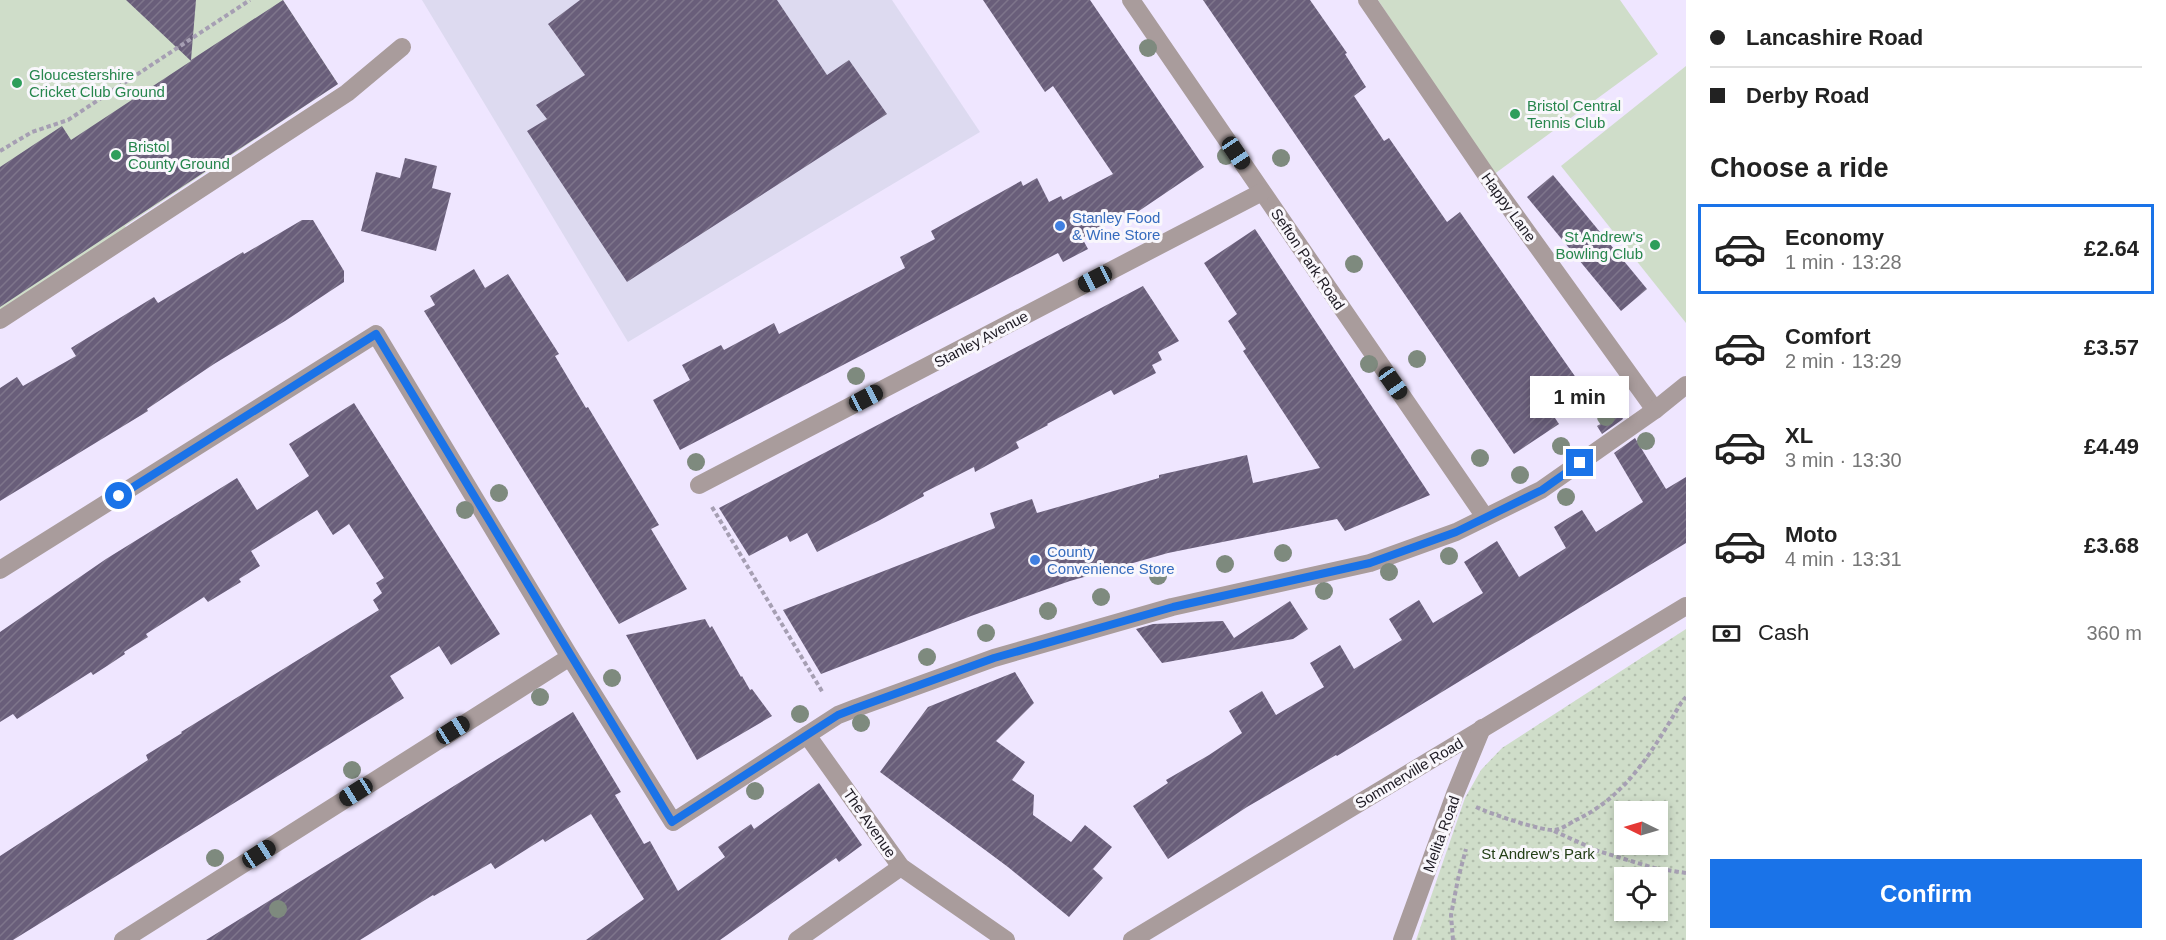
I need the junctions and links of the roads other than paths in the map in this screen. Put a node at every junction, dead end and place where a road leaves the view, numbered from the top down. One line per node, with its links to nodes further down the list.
1 (1131, 0): 4 (street, Sefton Park Road)
2 (1367, 0): 7 (street, Happy Lane)
3 (402, 47): 5 (street)
4 (1262, 192): 8 (street, Stanley Avenue); 9 (street, Sefton Park Road)
5 (0, 320)
6 (1686, 385): 7 (street)
7 (1655, 410): 9 (street)
8 (699, 485)
9 (1485, 517): 14 (street)
10 (0, 570): 12 (street)
11 (1686, 606): 13 (street, Sommerville Road)
12 (570, 657): 14 (street); 16 (street)
13 (1482, 728): 19 (street, Sommerville Road); 20 (street, Melita Road)
14 (807, 735): 15 (street, The Avenue)
15 (901, 867): 17 (street); 18 (street, The Avenue)
16 (123, 940)
17 (797, 940)
18 (1006, 940)
19 (1132, 940)
20 (1402, 940)

